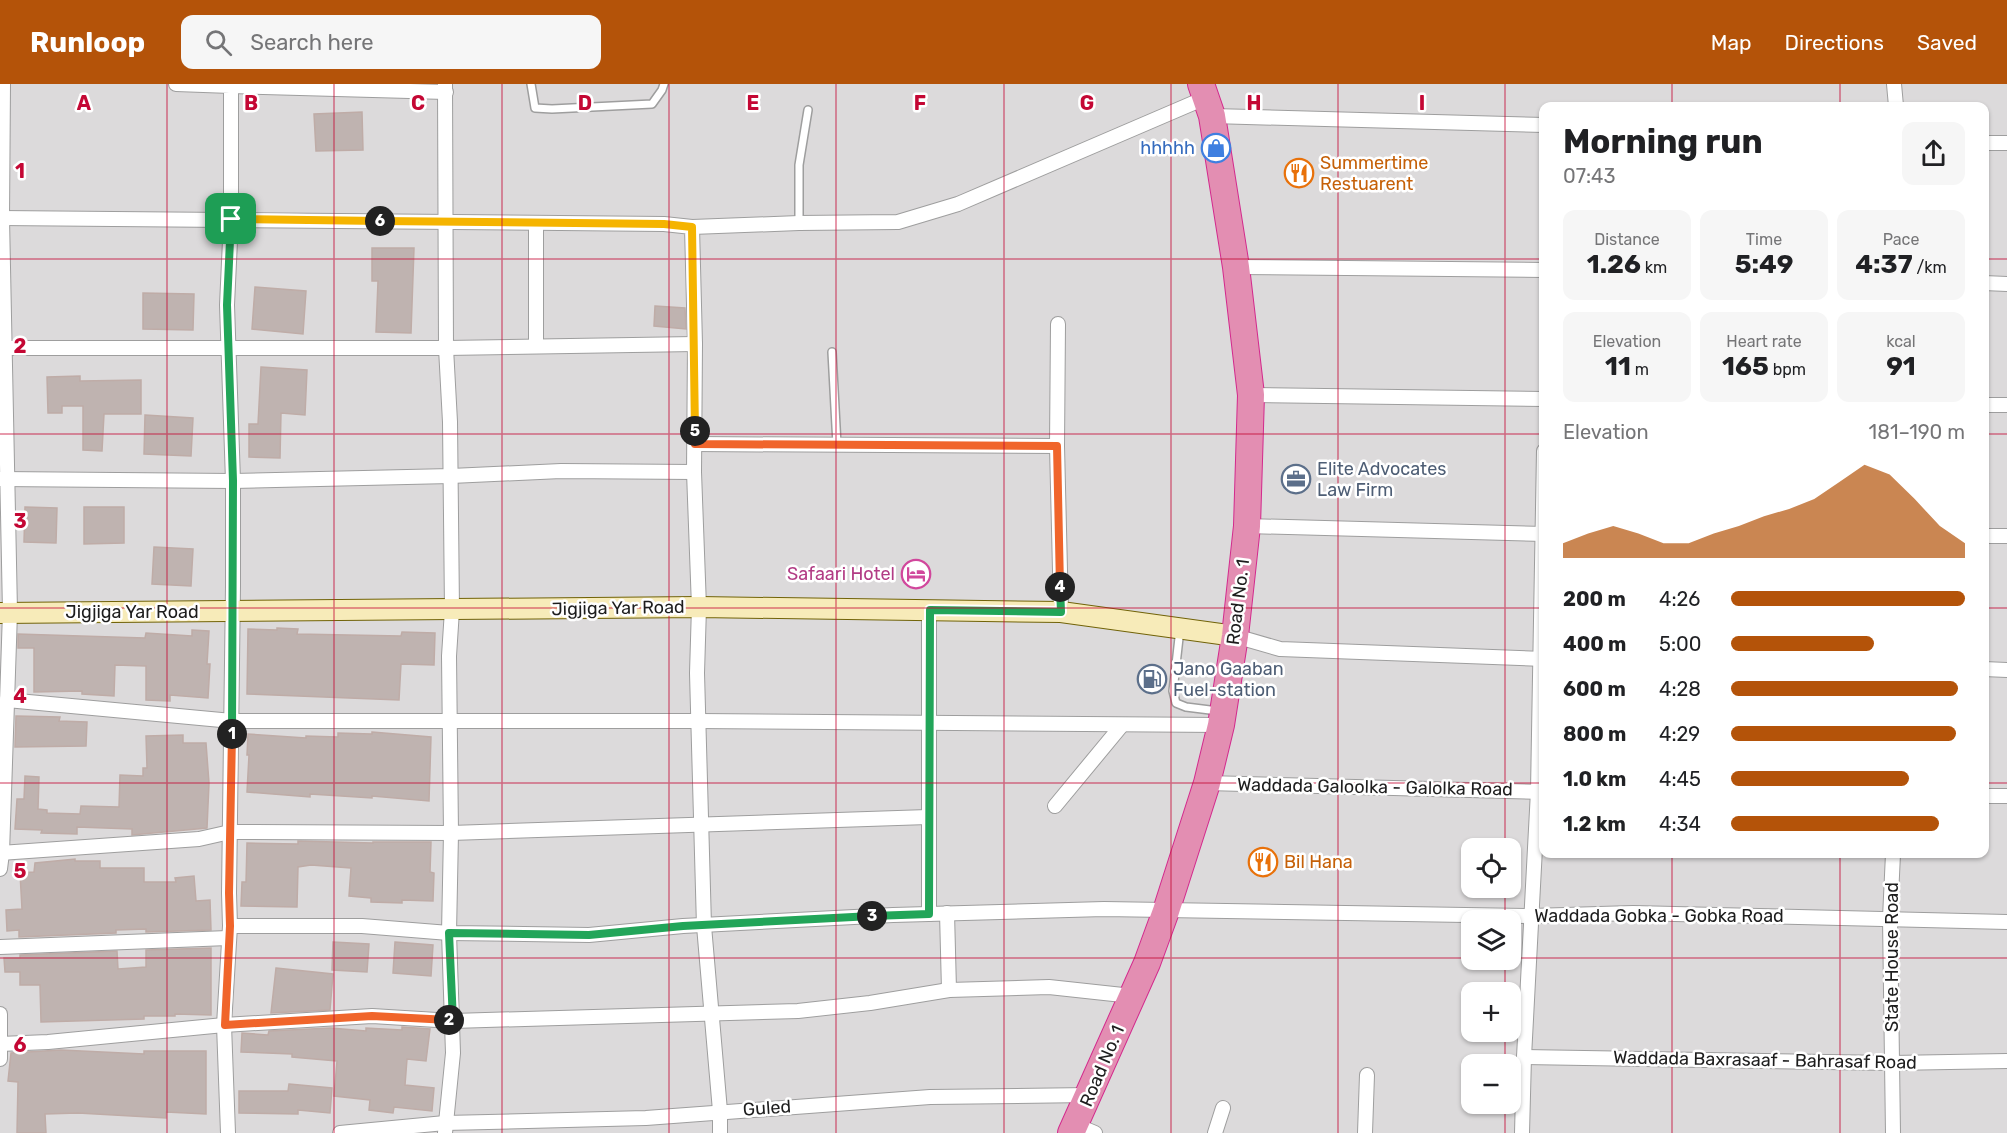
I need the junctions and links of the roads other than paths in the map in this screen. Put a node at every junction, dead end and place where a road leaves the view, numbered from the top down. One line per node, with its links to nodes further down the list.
1 (3, 84): 14 (street)
2 (176, 84): 6 (street)
3 (531, 84): 4 (lane)
4 (664, 84)
5 (1894, 84): 9 (street)
6 (231, 85): 7 (street); 15 (street)
7 (446, 88): 16 (street)
8 (1206, 99): 11 (street); 18 (street); 20 (highway, Road No. 1)
9 (1896, 102)
10 (808, 110): 18 (lane)
11 (1539, 125)
12 (1989, 143): 13 (street)
13 (2007, 143)
14 (1, 218): 15 (street); 27 (street)
15 (231, 219): 16 (street); 29 (street)
16 (447, 221): 17 (street); 28 (street)
17 (536, 223): 19 (street); 26 (street)
18 (799, 223): 19 (street)
19 (692, 227): 25 (street)
20 (1236, 267): 21 (street); 31 (highway, Road No. 1)
21 (1539, 270)
22 (1989, 283): 23 (street)
23 (2007, 284)
24 (1058, 324): 37 (street)
25 (695, 344): 26 (street); 35 (street)
26 (536, 346): 28 (street)
27 (2, 348): 29 (street); 40 (street)
28 (446, 348): 29 (street); 39 (street)
29 (229, 349): 41 (street)
30 (832, 352): 36 (lane)
31 (1251, 395): 32 (street); 42 (highway, Road No. 1)
32 (1539, 399)
33 (1989, 405): 34 (street)
34 (2007, 405)
35 (695, 444): 36 (street); 38 (street)
36 (837, 445): 37 (street)
37 (1057, 446): 51 (street)
38 (694, 472): 39 (street); 46 (street)
39 (451, 476): 41 (street); 47 (street)
40 (3, 479): 41 (street); 49 (street)
41 (233, 481): 50 (street)
42 (1247, 526): 43 (street); 53 (highway, Road No. 1)
43 (1539, 534)
44 (1989, 536): 45 (street)
45 (2007, 536)
46 (699, 607): 47 (street, Jigjiga Yar Road); 48 (street, Jigjiga Yar Road); 62 (street)
47 (452, 610): 50 (street, Jigjiga Yar Road); 60 (street)
48 (930, 610): 51 (street, Jigjiga Yar Road); 63 (street)
49 (5, 612): 50 (street, Jigjiga Yar Road); 57 (street)
50 (233, 612): 61 (street)
51 (1061, 612): 52 (street, Jigjiga Yar Road)
52 (1180, 629): 53 (street, Jigjiga Yar Road); 59 (lane)
53 (1235, 636): 54 (street); 59 (highway, Road No. 1)
54 (1539, 659)
55 (1989, 669): 56 (street)
56 (2007, 670)
57 (8, 700): 58 (street); 61 (street)
58 (3, 718): 75 (street)
59 (1222, 719): 64 (street); 65 (highway, Road No. 1)
60 (450, 720): 61 (street); 62 (street); 74 (street)
61 (232, 721): 73 (street)
62 (698, 722): 63 (street); 72 (street)
63 (929, 724): 64 (street); 70 (street)
64 (1122, 725): 69 (street)
65 (1207, 783): 66 (street, Waddada Galoolka - Galolka Road); 78 (highway, Road No. 1)
66 (1539, 792)
67 (1989, 796): 68 (street)
68 (2007, 796)
69 (1055, 806)
70 (928, 817): 72 (street); 80 (street)
71 (1539, 817): 81 (street)
72 (703, 825): 74 (street); 84 (street)
73 (230, 832): 74 (street); 75 (street); 85 (street)
74 (451, 833): 86 (street)
75 (1, 853): 77 (street)
76 (1893, 858): 82 (street, State House Road)
77 (0, 869)
78 (1166, 911): 79 (street, Waddada Gobka - Gobka Road); 81 (street, Waddada Gobka - Gobka Road); 89 (highway, Road No. 1)
79 (947, 913): 80 (street, Waddada Gobka - Gobka Road); 88 (street)
80 (929, 914): 84 (street, Waddada Gobka - Gobka Road)
81 (1531, 916): 82 (street, Waddada Gobka - Gobka Road); 95 (street)
82 (1890, 918): 83 (street, Waddada Gobka - Gobka Road); 98 (street, State House Road)
83 (2007, 922)
84 (705, 926): 86 (street, Waddada Gobka - Gobka Road); 91 (street)
85 (229, 932): 86 (street, Waddada Gobka - Gobka Road); 87 (street, Waddada Gobka - Gobka Road); 93 (street)
86 (449, 933): 92 (street)
87 (0, 947)
88 (949, 990): 89 (street); 91 (street)
89 (1132, 996): 100 (highway, Road No. 1)
90 (0, 1014): 94 (street)
91 (712, 1014): 92 (street); 102 (street)
92 (453, 1021): 93 (street); 103 (street)
93 (225, 1025): 94 (street); 105 (street)
94 (0, 1044): 96 (street)
95 (1524, 1057): 98 (street, Waddada Baxrasaaf - Bahrasaf Road); 110 (street)
96 (0, 1059)
97 (2007, 1061): 98 (street, Waddada Baxrasaaf - Bahrasaf Road)
98 (1892, 1063): 111 (street, State House Road)
99 (1366, 1075): 109 (street)
100 (1089, 1095): 102 (street, Guled); 104 (highway, Road No. 1)
101 (1223, 1108): 108 (street)
102 (720, 1111): 103 (street, Guled); 107 (street)
103 (446, 1128): 106 (street, Guled)
104 (1081, 1130)
105 (228, 1133)
106 (340, 1133)
107 (720, 1133)
108 (1215, 1133)
109 (1365, 1133)
110 (1522, 1133)
111 (1893, 1133)

